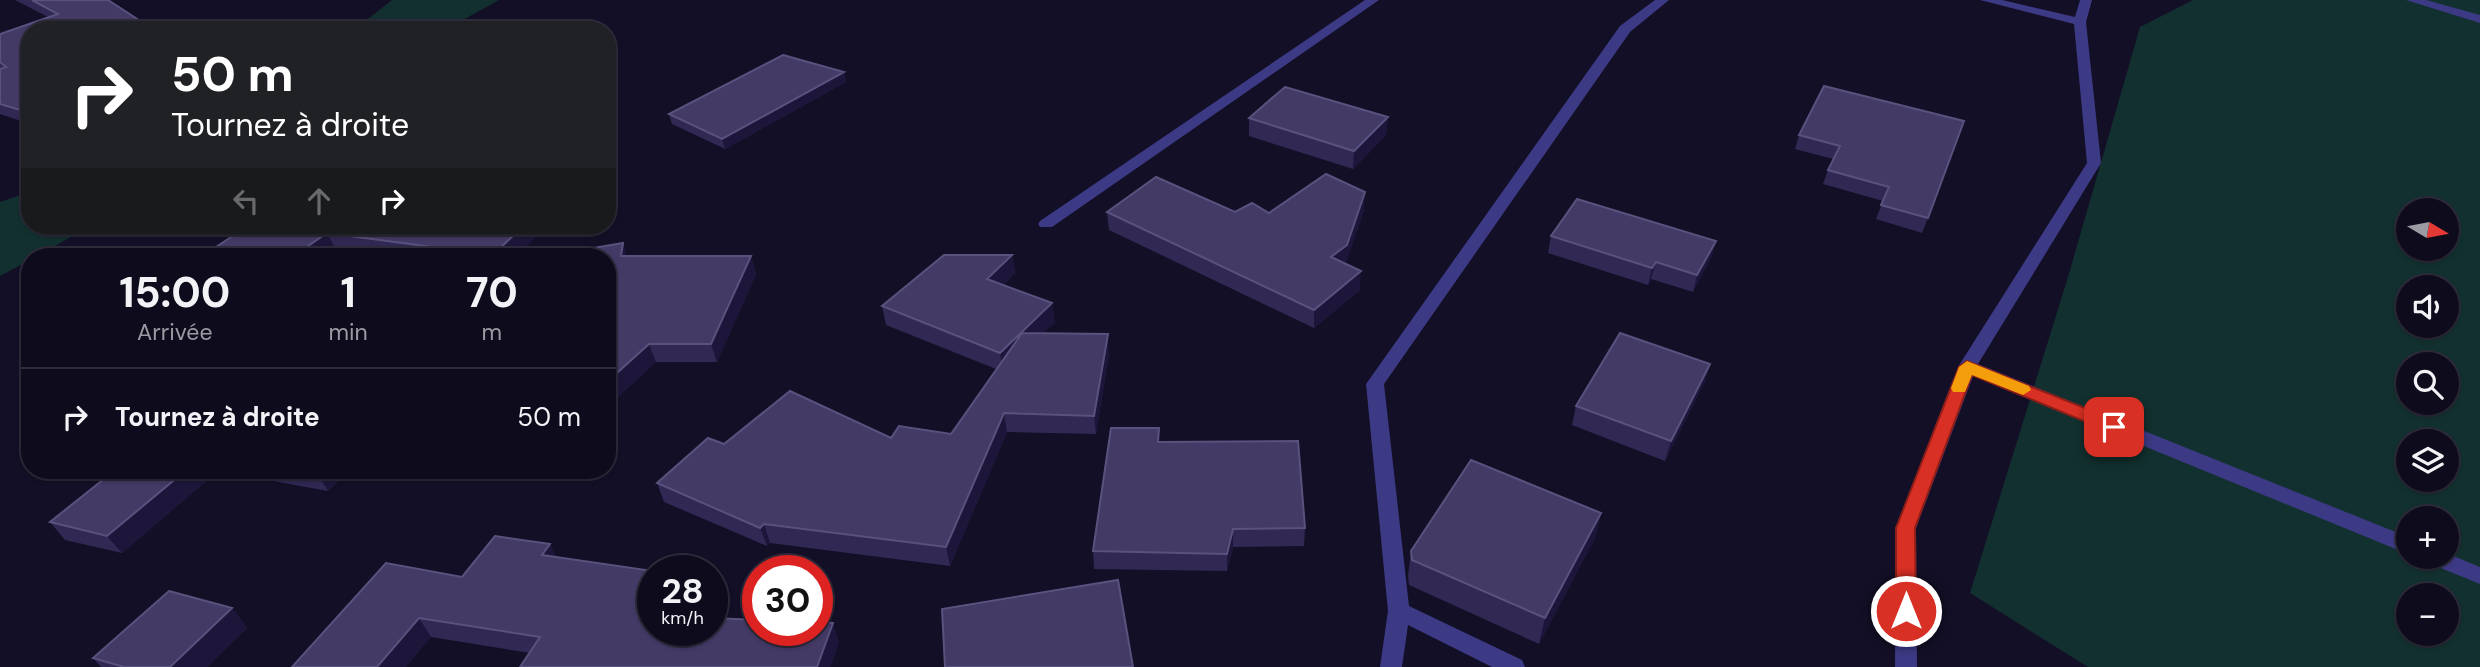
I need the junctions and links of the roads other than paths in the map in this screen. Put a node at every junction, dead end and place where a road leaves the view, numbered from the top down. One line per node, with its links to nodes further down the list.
1 (1373, 0): 8 (street)
2 (1662, 0): 13 (street)
3 (1986, 0): 7 (street)
4 (2087, 0): 7 (street)
5 (2412, 0): 6 (street)
6 (2480, 19)
7 (2080, 22): 9 (street)
8 (1046, 224)
9 (1967, 367): 10 (street); 16 (street)
10 (2396, 542)
11 (2459, 567): 12 (street)
12 (2480, 576)
13 (1399, 611): 14 (street); 15 (street)
14 (1391, 667)
15 (1514, 667)
16 (1906, 667)

